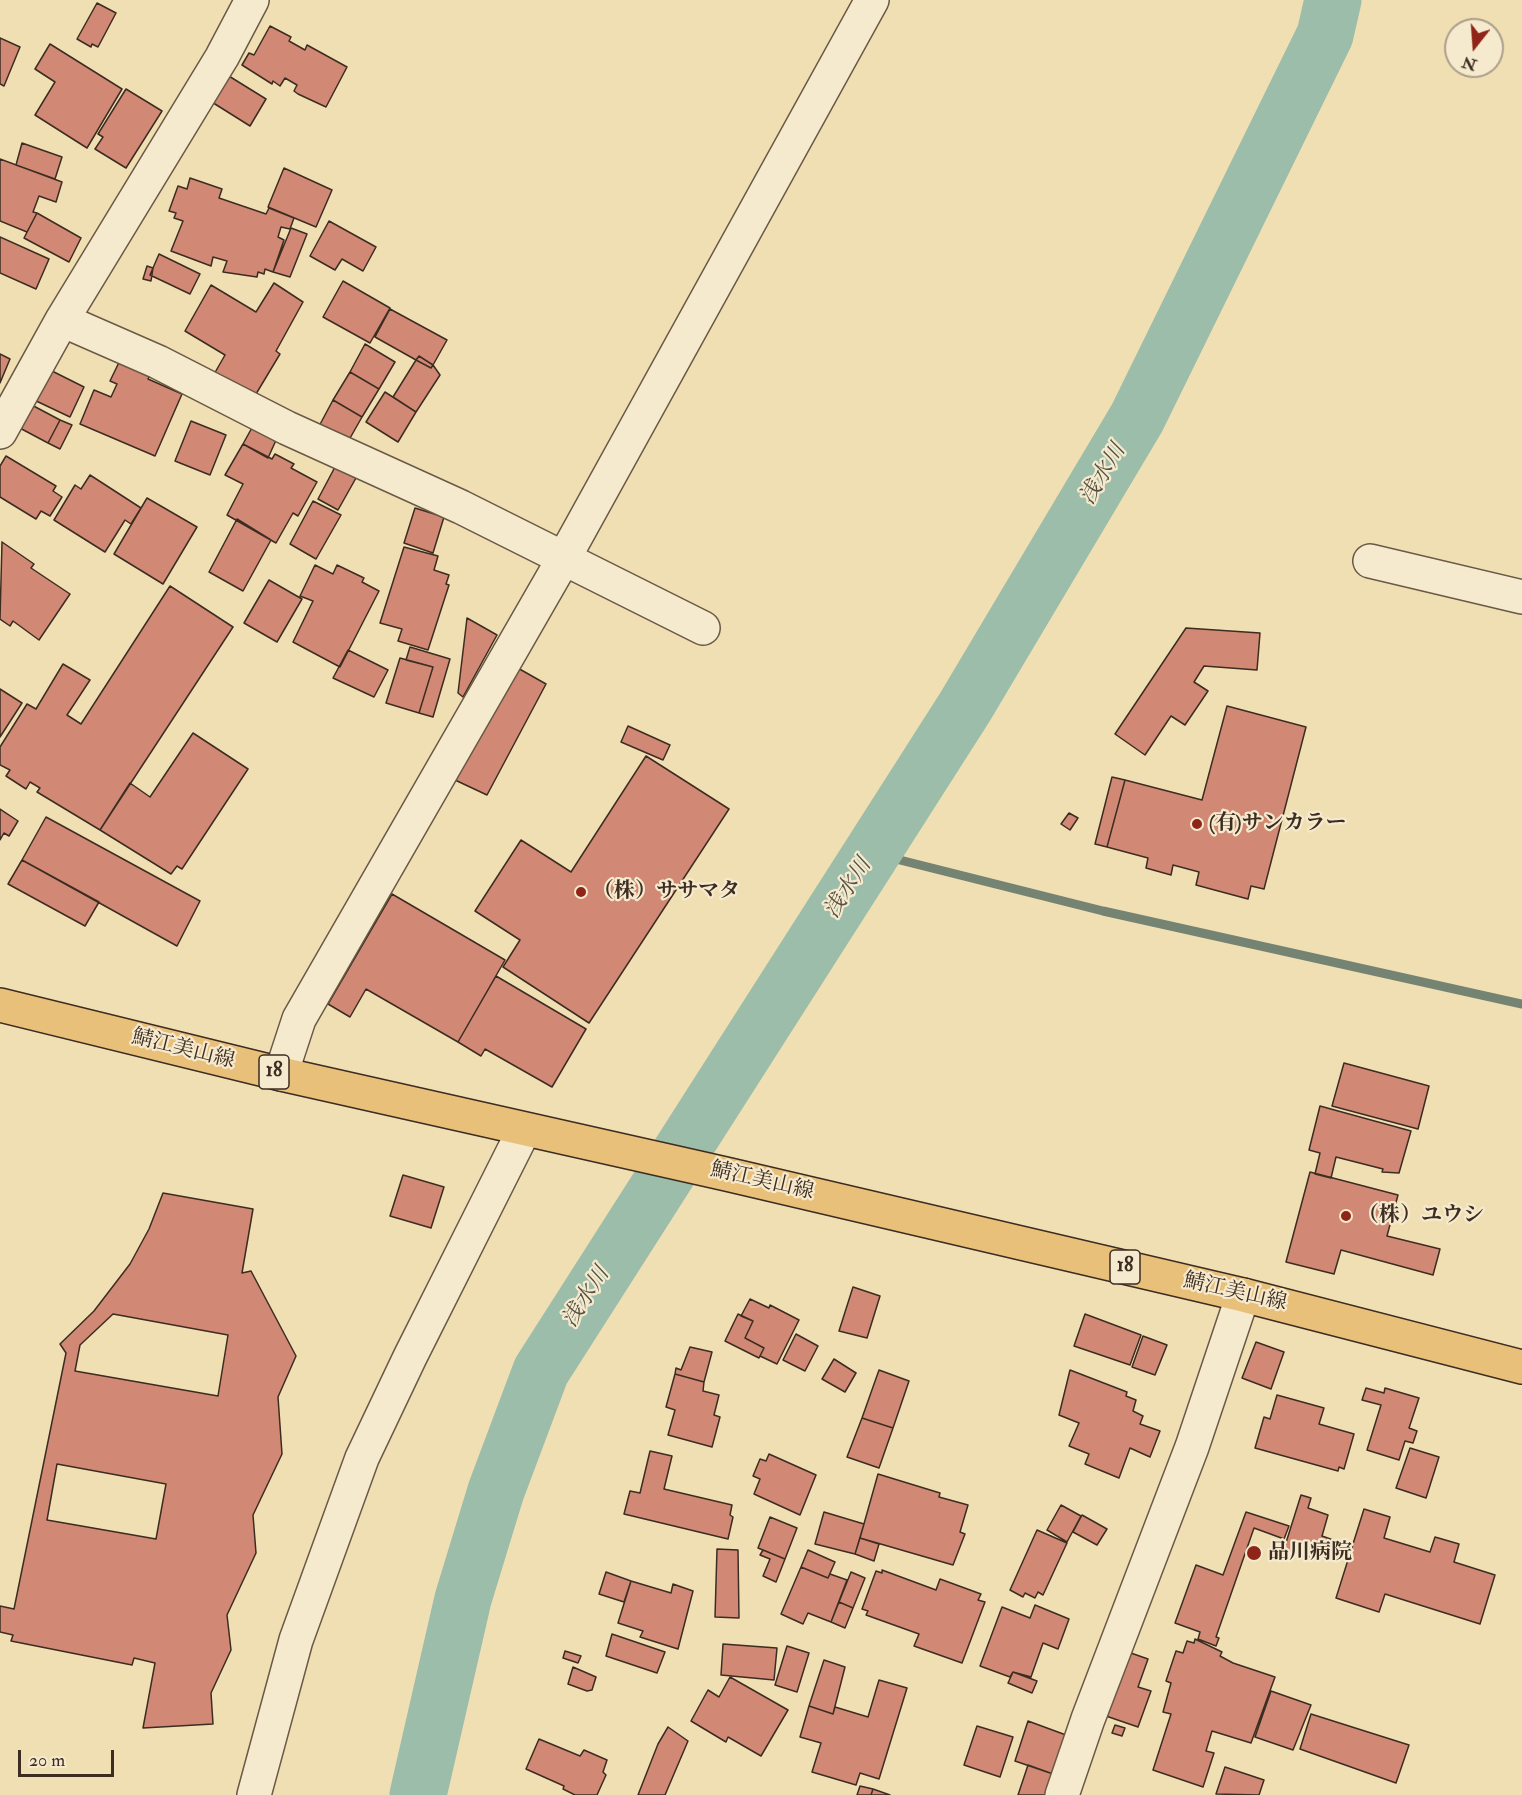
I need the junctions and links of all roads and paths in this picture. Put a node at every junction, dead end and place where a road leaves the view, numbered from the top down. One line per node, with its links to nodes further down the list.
1 (252, 0): 3 (street)
2 (872, 0): 5 (street)
3 (62, 320): 4 (street); 5 (street)
4 (3, 420)
5 (564, 558): 8 (street); 10 (street)
6 (1370, 561): 7 (street)
7 (1522, 597)
8 (703, 628)
9 (0, 1005): 10 (main road, 鯖江美山線 / 18)
10 (281, 1074): 11 (main road, 鯖江美山線 / 18)
11 (537, 1132): 12 (main road, 鯖江美山線 / 18); 14 (street)
12 (1243, 1295): 13 (main road, 鯖江美山線 / 18); 15 (street)
13 (1522, 1366)
14 (254, 1795)
15 (1062, 1795)

